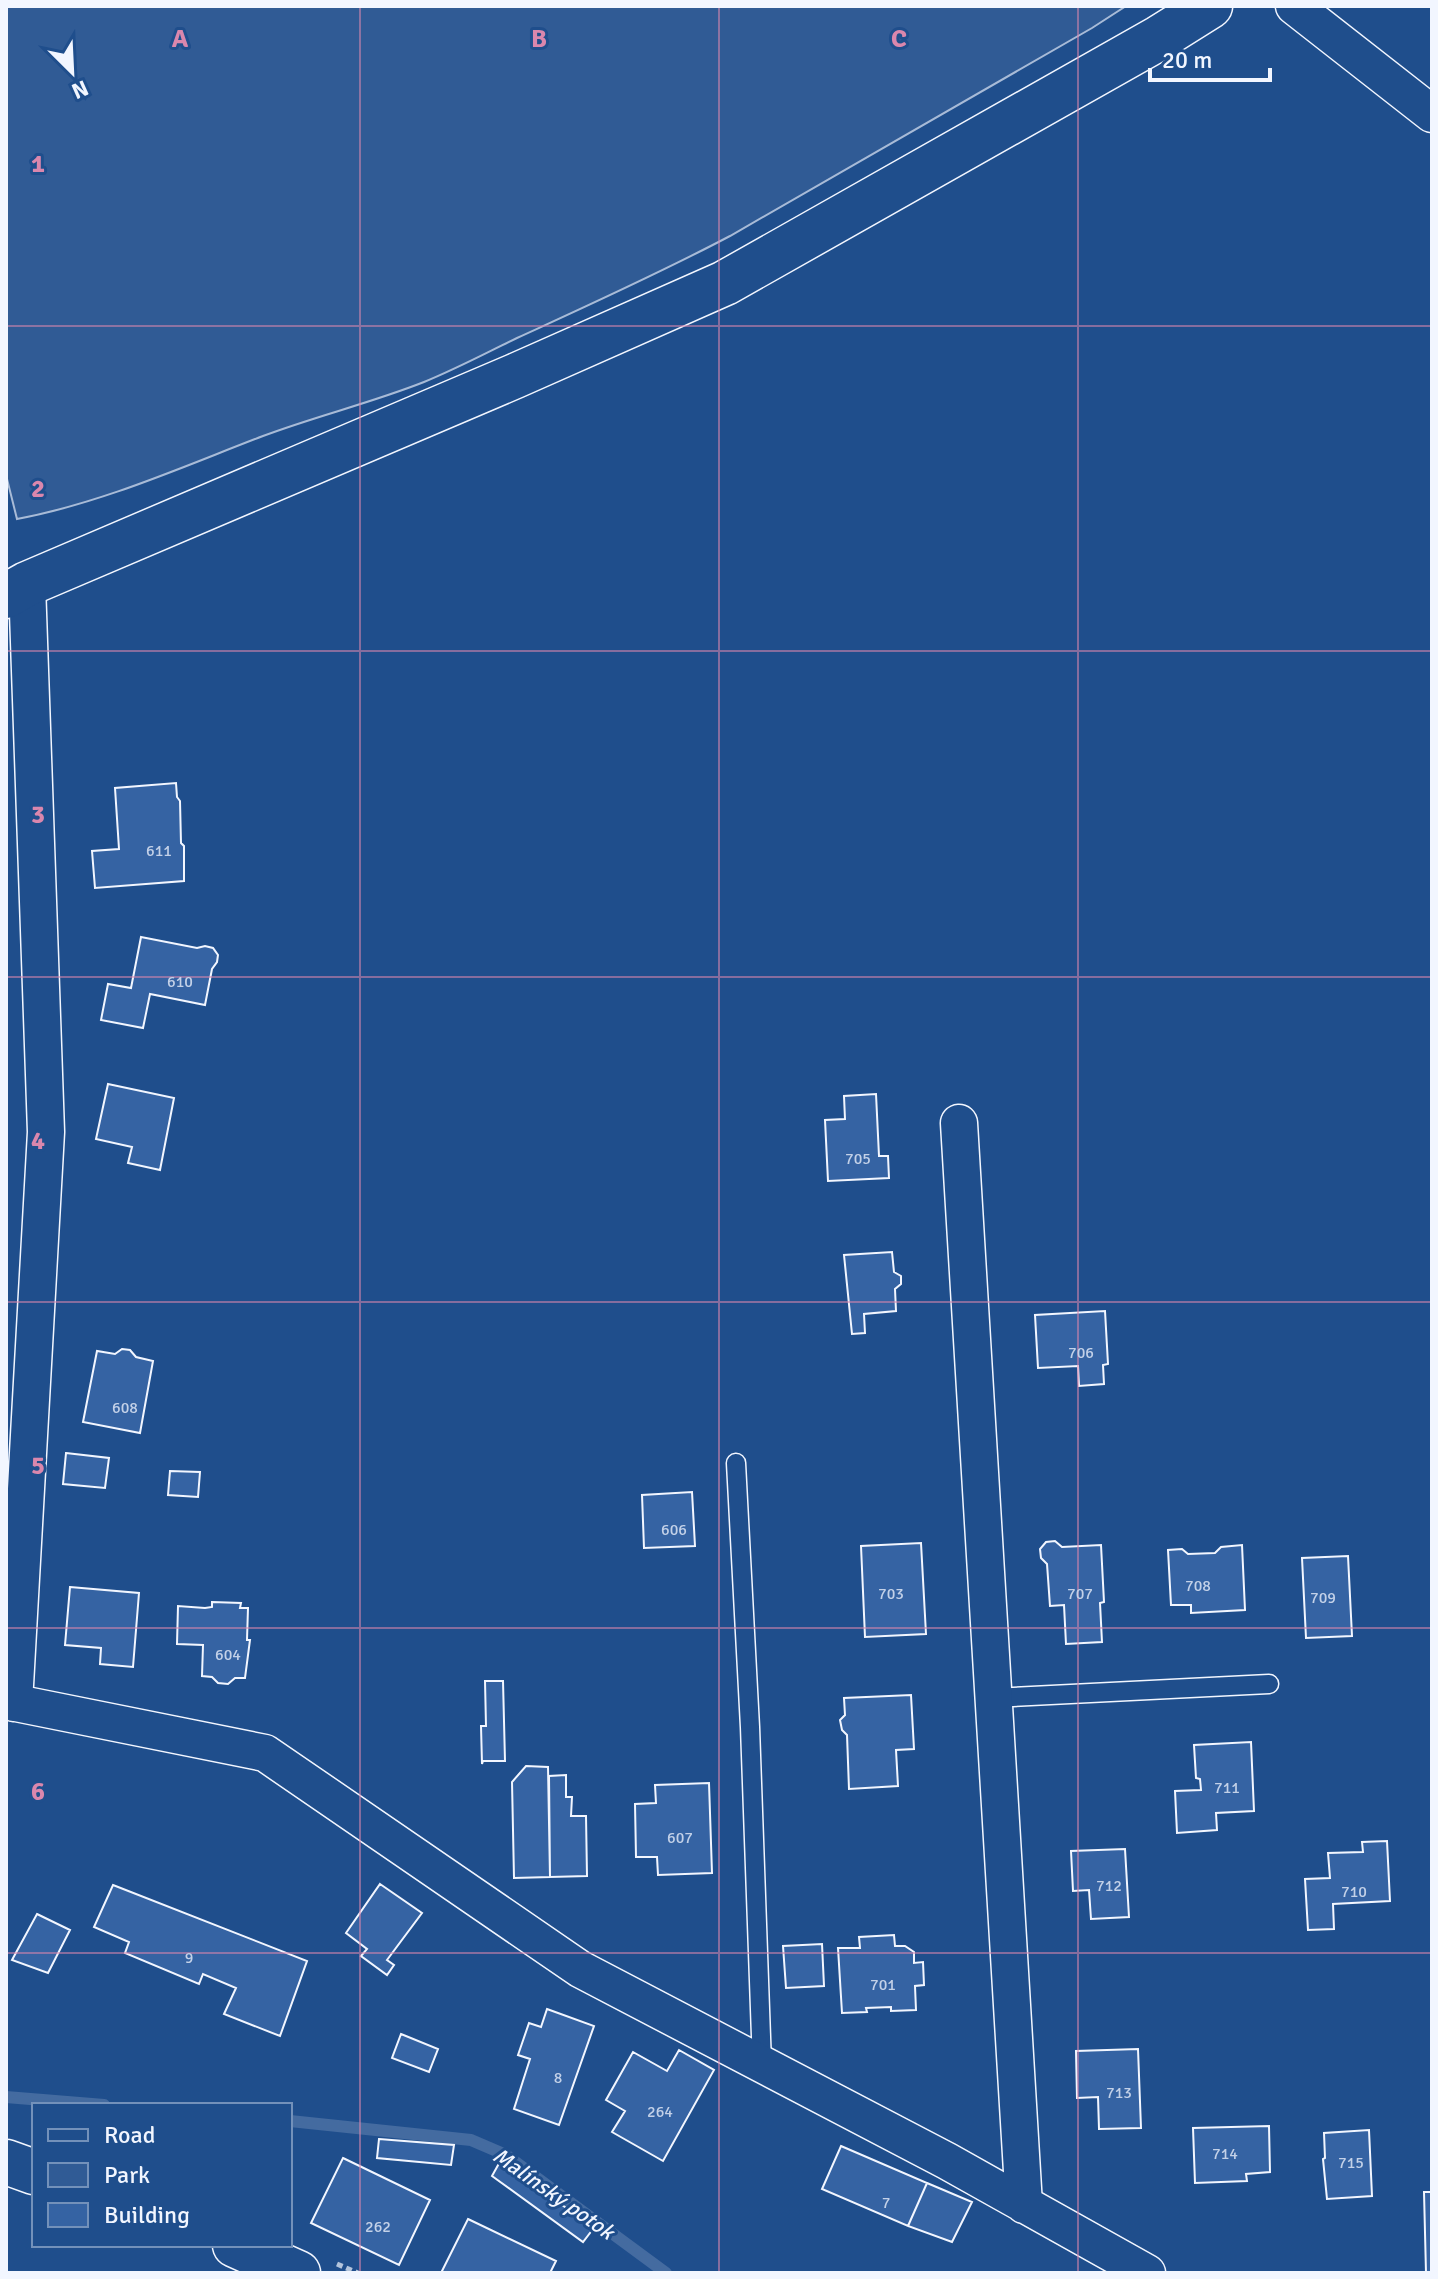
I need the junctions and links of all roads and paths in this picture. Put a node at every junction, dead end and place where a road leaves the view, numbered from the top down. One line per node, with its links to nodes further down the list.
1 (1210, 6): 4 (street)
2 (1294, 6): 3 (street)
3 (1432, 114)
4 (16, 590): 9 (street)
5 (959, 1123): 8 (street)
6 (736, 1463): 10 (lane)
7 (1269, 1684): 8 (lane)
8 (992, 1698): 13 (street)
9 (10, 1702): 10 (street)
10 (762, 2065): 13 (street)
11 (6, 2162): 12 (street)
12 (32, 2171)
13 (1024, 2205): 16 (street)
14 (240, 2247): 15 (street)
15 (298, 2273)
16 (1147, 2273)

